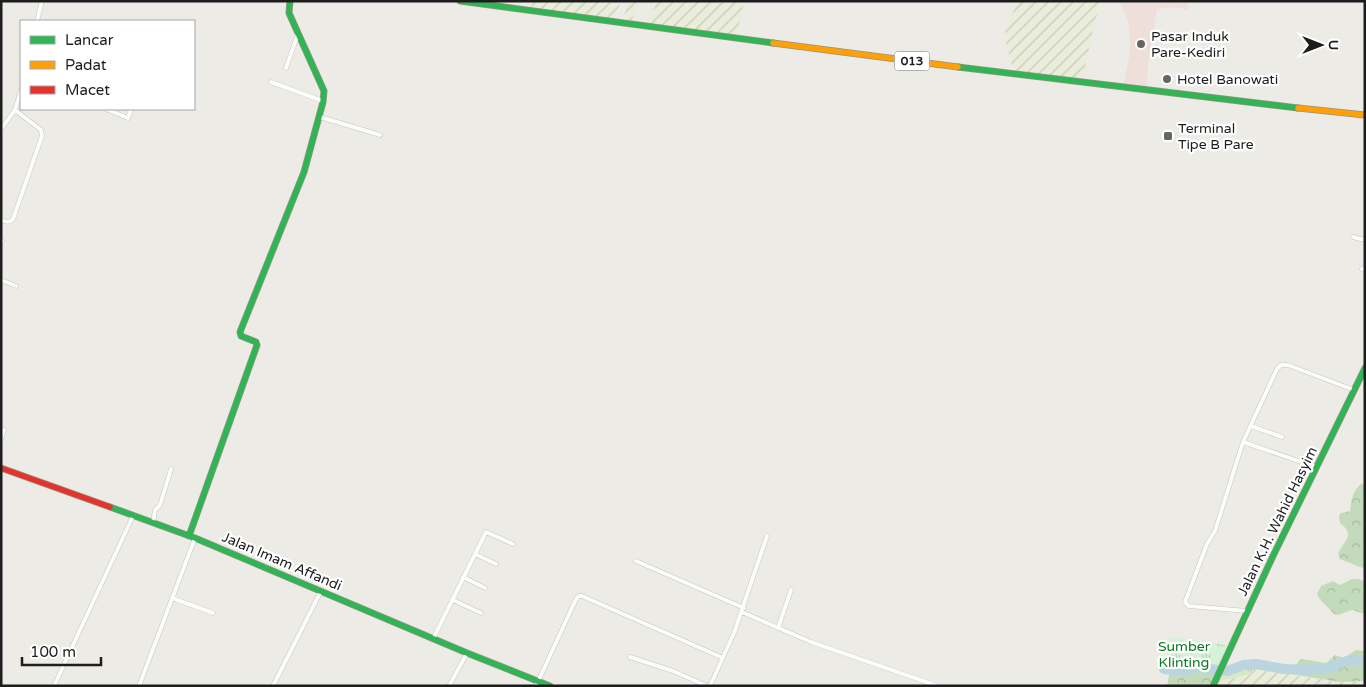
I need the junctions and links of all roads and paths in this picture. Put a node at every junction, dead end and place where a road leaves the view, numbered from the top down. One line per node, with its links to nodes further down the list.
1 (42, 1): 4 (street)
2 (290, 1): 5 (street)
3 (460, 1): 13 (street, 013)
4 (37, 20)
5 (298, 34): 6 (street); 9 (street)
6 (286, 68)
7 (272, 82): 9 (street)
8 (20, 93): 10 (street)
9 (324, 101): 14 (street)
10 (14, 110): 15 (street); 17 (street)
11 (108, 110): 12 (street)
12 (132, 110)
13 (1365, 115)
14 (320, 117): 16 (street); 34 (street)
15 (1, 129)
16 (380, 135)
17 (1, 220)
18 (1353, 237): 19 (street)
19 (1365, 240)
20 (1, 280): 21 (street)
21 (16, 286)
22 (1365, 368): 23 (street, Jalan K.H. Wahid Hasyim)
23 (1354, 390): 24 (street); 29 (street, Jalan K.H. Wahid Hasyim)
24 (1251, 426): 26 (street); 28 (street)
25 (4, 430): 27 (street)
26 (1282, 437)
27 (1, 439)
28 (1243, 442): 29 (street); 48 (street)
29 (1316, 467): 48 (street, Jalan K.H. Wahid Hasyim)
30 (1, 468): 32 (street, Jalan Imam Affandi)
31 (172, 469): 33 (street)
32 (133, 516): 33 (street, Jalan Imam Affandi); 59 (street)
33 (154, 523): 34 (street, Jalan Imam Affandi)
34 (189, 536): 36 (street, Jalan Imam Affandi)
35 (767, 536): 47 (street)
36 (196, 538): 44 (street, Jalan Imam Affandi); 45 (street)
37 (512, 544): 38 (street)
38 (474, 554): 40 (street); 41 (street)
39 (636, 561): 47 (street)
40 (496, 564)
41 (463, 577): 42 (street); 46 (street)
42 (485, 588)
43 (791, 590): 51 (street)
44 (321, 592): 52 (street, Jalan Imam Affandi); 61 (street)
45 (172, 598): 50 (street); 60 (street)
46 (452, 600): 49 (street); 52 (street)
47 (743, 610): 51 (street); 55 (street)
48 (1247, 611): 66 (street, Jalan K.H. Wahid Hasyim)
49 (481, 613)
50 (214, 614)
51 (778, 628): 56 (street)
52 (433, 639): 53 (street, Jalan Imam Affandi)
53 (467, 653): 57 (street, Jalan Imam Affandi); 62 (street)
54 (630, 656): 64 (street)
55 (722, 658): 57 (street); 64 (street)
56 (918, 679): 58 (street); 65 (street)
57 (537, 683): 63 (street, Jalan Imam Affandi)
58 (935, 685)
59 (54, 686)
60 (139, 686)
61 (273, 686)
62 (449, 686)
63 (550, 686)
64 (708, 686)
65 (916, 686)
66 (1213, 686)

